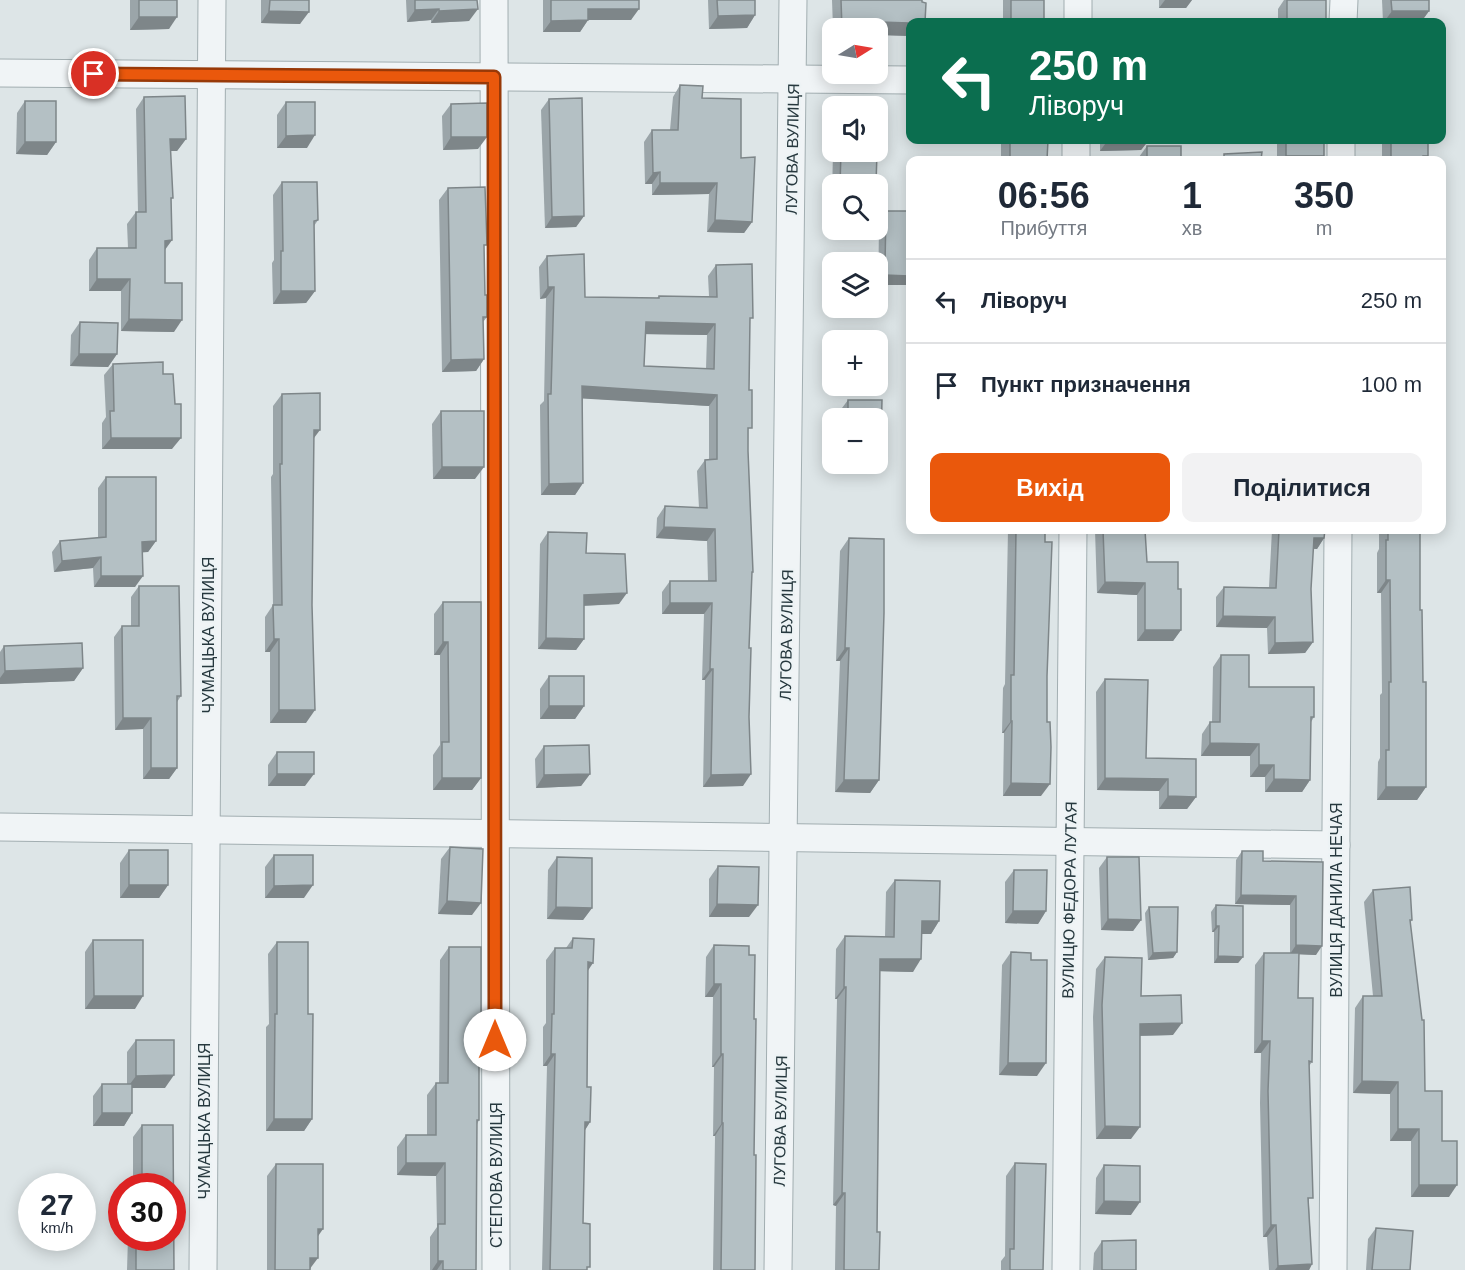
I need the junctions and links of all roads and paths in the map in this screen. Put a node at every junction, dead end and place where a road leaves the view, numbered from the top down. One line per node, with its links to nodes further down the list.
1 (212, 0): 9 (street, ЧУМАЦЬКА ВУЛИЦЯ)
2 (494, 0): 10 (street, СТЕПОВА ВУЛИЦЯ)
3 (793, 0): 11 (street, ЛУГОВА ВУЛИЦЯ)
4 (1078, 0): 6 (street)
5 (1344, 0): 7 (street)
6 (1078, 18)
7 (1343, 18)
8 (0, 73): 9 (street)
9 (212, 74): 10 (street); 16 (street, ЧУМАЦЬКА ВУЛИЦЯ)
10 (494, 77): 11 (street); 17 (street, СТЕПОВА ВУЛИЦЯ)
11 (792, 79): 12 (street); 18 (street, ЛУГОВА ВУЛИЦЯ)
12 (906, 80)
13 (1073, 534): 19 (street, ВУЛИЦЮ ФЕДОРА ЛУТАЯ)
14 (1338, 534): 20 (street, ВУЛИЦЯ ДАНИЛА НЕЧАЯ)
15 (0, 827): 16 (street)
16 (206, 830): 17 (street); 21 (street, ЧУМАЦЬКА ВУЛИЦЯ)
17 (495, 834): 18 (street); 22 (street, СТЕПОВА ВУЛИЦЯ)
18 (783, 838): 19 (street); 23 (street, ЛУГОВА ВУЛИЦЯ)
19 (1070, 842): 20 (street); 24 (street, ВУЛИЦЮ ФЕДОРА ЛУТАЯ)
20 (1336, 845): 25 (street, ВУЛИЦЯ ДАНИЛА НЕЧАЯ)
21 (203, 1270)
22 (496, 1270)
23 (778, 1270)
24 (1066, 1270)
25 (1333, 1270)

